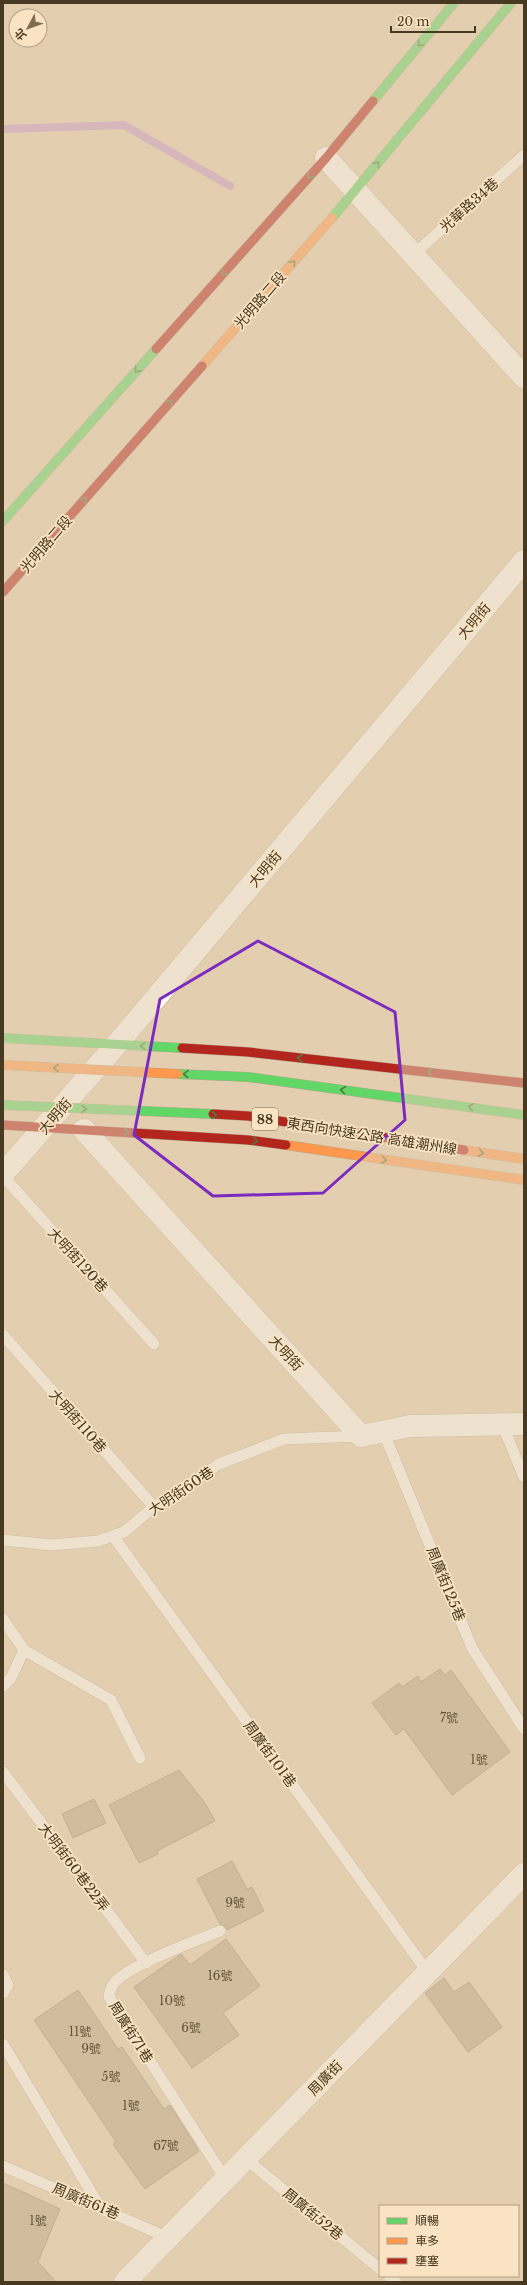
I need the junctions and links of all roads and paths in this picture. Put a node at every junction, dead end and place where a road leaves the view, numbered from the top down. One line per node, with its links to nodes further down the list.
1 (454, 3): 4 (main road, one-way to 4)
2 (511, 3): 5 (main road, 光明路二段, one-way to 2)
3 (524, 156): 6 (lane, 光華路34巷)
4 (326, 158): 5 (street); 8 (main road, one-way to 8)
5 (356, 191): 6 (street); 10 (main road, 光明路二段, one-way to 5)
6 (413, 255): 7 (street)
7 (524, 377)
8 (3, 521)
9 (524, 562): 12 (street, 大明街)
10 (3, 592)
11 (3, 1038): 12 (main road)
12 (117, 1044): 14 (main road, one-way to 12); 18 (street, 大明街)
13 (3, 1065): 16 (main road, one-way to 13, bridge)
14 (524, 1083)
15 (3, 1105): 20 (main road, 東西向快速公路 高雄潮州線 / 88, one-way to 20, bridge)
16 (524, 1115)
17 (3, 1125): 18 (main road)
18 (45, 1128): 19 (main road); 21 (street, 大明街)
19 (84, 1130): 22 (main road, one-way to 22); 28 (street, 大明街)
20 (524, 1159)
21 (3, 1175): 24 (lane, 大明街120巷)
22 (524, 1180)
23 (3, 1335): 30 (lane, 大明街110巷)
24 (154, 1344)
25 (502, 1424): 26 (street); 27 (street); 29 (lane)
26 (524, 1424)
27 (383, 1431): 28 (street); 36 (lane, 周廣街125巷)
28 (361, 1436): 30 (lane, 大明街60巷)
29 (524, 1477)
30 (154, 1507): 31 (lane, 大明街60巷)
31 (113, 1536): 32 (lane, 大明街60巷); 42 (lane, 周廣街101巷)
32 (3, 1540)
33 (3, 1619): 34 (lane)
34 (24, 1650): 35 (lane); 37 (lane)
35 (3, 1686)
36 (524, 1729)
37 (140, 1758)
38 (3, 1772): 41 (lane, 大明街60巷22弄)
39 (524, 1874): 42 (street, 周廣街)
40 (220, 1930): 41 (lane, 周廣街71巷)
41 (146, 1963): 48 (lane, 周廣街71巷)
42 (428, 1973): 46 (street, 周廣街)
43 (3, 1975): 44 (lane)
44 (3, 1993)
45 (3, 2044): 49 (lane)
46 (246, 2159): 48 (street, 周廣街); 51 (lane, 周廣街52巷)
47 (3, 2166): 49 (lane, 周廣街61巷)
48 (226, 2180): 50 (street, 周廣街)
49 (100, 2207): 50 (lane, 周廣街61巷)
50 (169, 2238): 52 (street, 周廣街)
51 (379, 2268)
52 (125, 2282)

